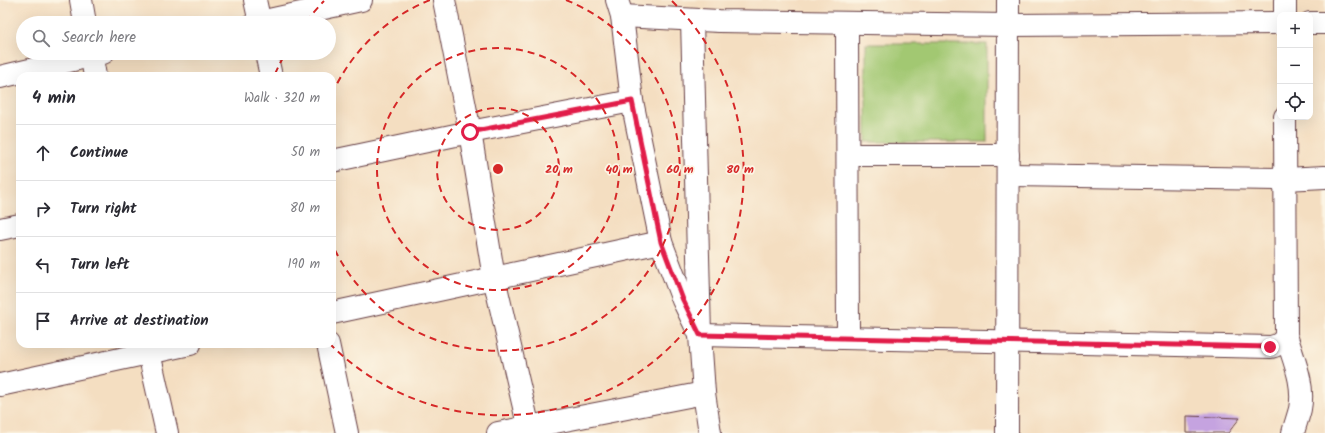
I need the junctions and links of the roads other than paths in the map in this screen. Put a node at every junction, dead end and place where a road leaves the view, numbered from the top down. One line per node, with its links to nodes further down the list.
1 (81, 0): 9 (street)
2 (255, 0): 10 (street)
3 (361, 0): 11 (street)
4 (444, 0): 26 (street)
5 (1008, 0): 17 (street)
6 (1285, 0): 8 (street)
7 (620, 8): 12 (street); 24 (street)
8 (1285, 12)
9 (84, 16)
10 (257, 16)
11 (289, 16)
12 (692, 20): 13 (street); 37 (street)
13 (847, 23): 17 (street); 27 (street)
14 (1277, 23): 17 (street)
15 (1313, 23): 16 (street)
16 (1325, 23)
17 (1008, 25): 29 (street)
18 (90, 60): 20 (street)
19 (268, 60): 21 (street)
20 (26, 72)
21 (270, 72)
22 (16, 74): 23 (street)
23 (0, 77)
24 (632, 101): 26 (street); 34 (street)
25 (1285, 120): 31 (street)
26 (470, 132): 28 (street); 35 (street)
27 (848, 155): 29 (street); 39 (street)
28 (336, 160)
29 (1008, 165): 31 (street); 40 (street)
30 (1325, 177): 31 (street)
31 (1285, 178): 38 (street)
32 (16, 226): 33 (street)
33 (0, 229)
34 (661, 242): 35 (street); 37 (street)
35 (494, 278): 36 (street); 45 (street)
36 (336, 312)
37 (700, 335): 39 (street); 44 (street)
38 (1286, 335): 40 (street); 51 (street)
39 (848, 338): 40 (street)
40 (1007, 341): 50 (street)
41 (148, 348): 43 (street); 46 (street)
42 (329, 348): 47 (street)
43 (0, 385)
44 (704, 394): 45 (street); 49 (street)
45 (529, 430): 48 (street)
46 (167, 433)
47 (347, 433)
48 (498, 433)
49 (710, 433)
50 (1007, 433)
51 (1293, 433)

